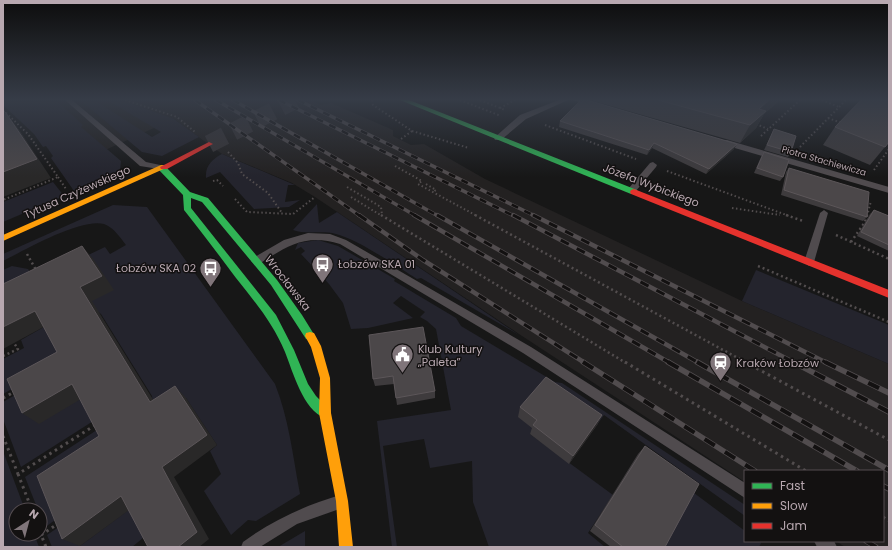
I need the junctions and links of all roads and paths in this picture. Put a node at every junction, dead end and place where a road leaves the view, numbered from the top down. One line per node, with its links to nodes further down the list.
1 (20, 126): 10 (path)
2 (98, 126): 23 (lane)
3 (404, 126): 15 (path)
4 (467, 126): 13 (street, Józefa Wybickiego)
5 (513, 126): 13 (lane)
6 (546, 126): 21 (path)
7 (760, 126): 11 (path)
8 (772, 126): 11 (path)
9 (821, 126): 18 (path)
10 (22, 128): 12 (path); 24 (path)
11 (768, 129): 14 (path)
12 (16, 131)
13 (498, 138): 31 (street, Józefa Wybickiego)
14 (759, 138)
15 (401, 139)
16 (714, 139): 29 (lane, Piotra Stachiewicza)
17 (209, 144): 23 (street)
18 (799, 149)
19 (877, 157): 20 (path)
20 (881, 159)
21 (653, 165): 31 (lane); 40 (path)
22 (394, 166): 32 (path)
23 (162, 168): 33 (street, Wrocławska); 43 (street, Tytusa Czyżewskiego)
24 (58, 178): 28 (path); 37 (path)
25 (217, 180): 30 (path)
26 (426, 184): 32 (path)
27 (347, 187): 41 (path)
28 (66, 189)
29 (886, 189)
30 (227, 190)
31 (632, 190): 48 (street, Józefa Wybickiego)
32 (433, 192): 60 (path)
33 (187, 194): 47 (street, Wrocławska); 57 (street, Wrocławska)
34 (232, 196): 35 (path)
35 (315, 197)
36 (351, 197): 41 (path)
37 (3, 200)
38 (869, 210): 44 (path)
39 (824, 213): 42 (lane)
40 (786, 215)
41 (382, 216): 61 (path)
42 (820, 228): 44 (path); 48 (lane)
43 (3, 238)
44 (851, 242): 46 (path)
45 (27, 254): 49 (path)
46 (889, 259)
47 (256, 261): 57 (street, Wrocławska); 63 (lane)
48 (809, 262): 51 (street, Józefa Wybickiego)
49 (37, 272)
50 (789, 279): 52 (path)
51 (889, 294)
52 (889, 322)
53 (14, 343): 54 (path)
54 (3, 356)
55 (17, 390): 56 (path)
56 (3, 398)
57 (325, 413): 64 (street, Wrocławska)
58 (100, 422): 62 (path)
59 (3, 436): 62 (path)
60 (889, 440)
61 (804, 470)
62 (18, 474): 65 (path)
63 (744, 490)
64 (342, 501): 68 (lane); 69 (street, Wrocławska)
65 (29, 502)
66 (63, 520): 67 (path)
67 (48, 530)
68 (248, 547)
69 (346, 547)

